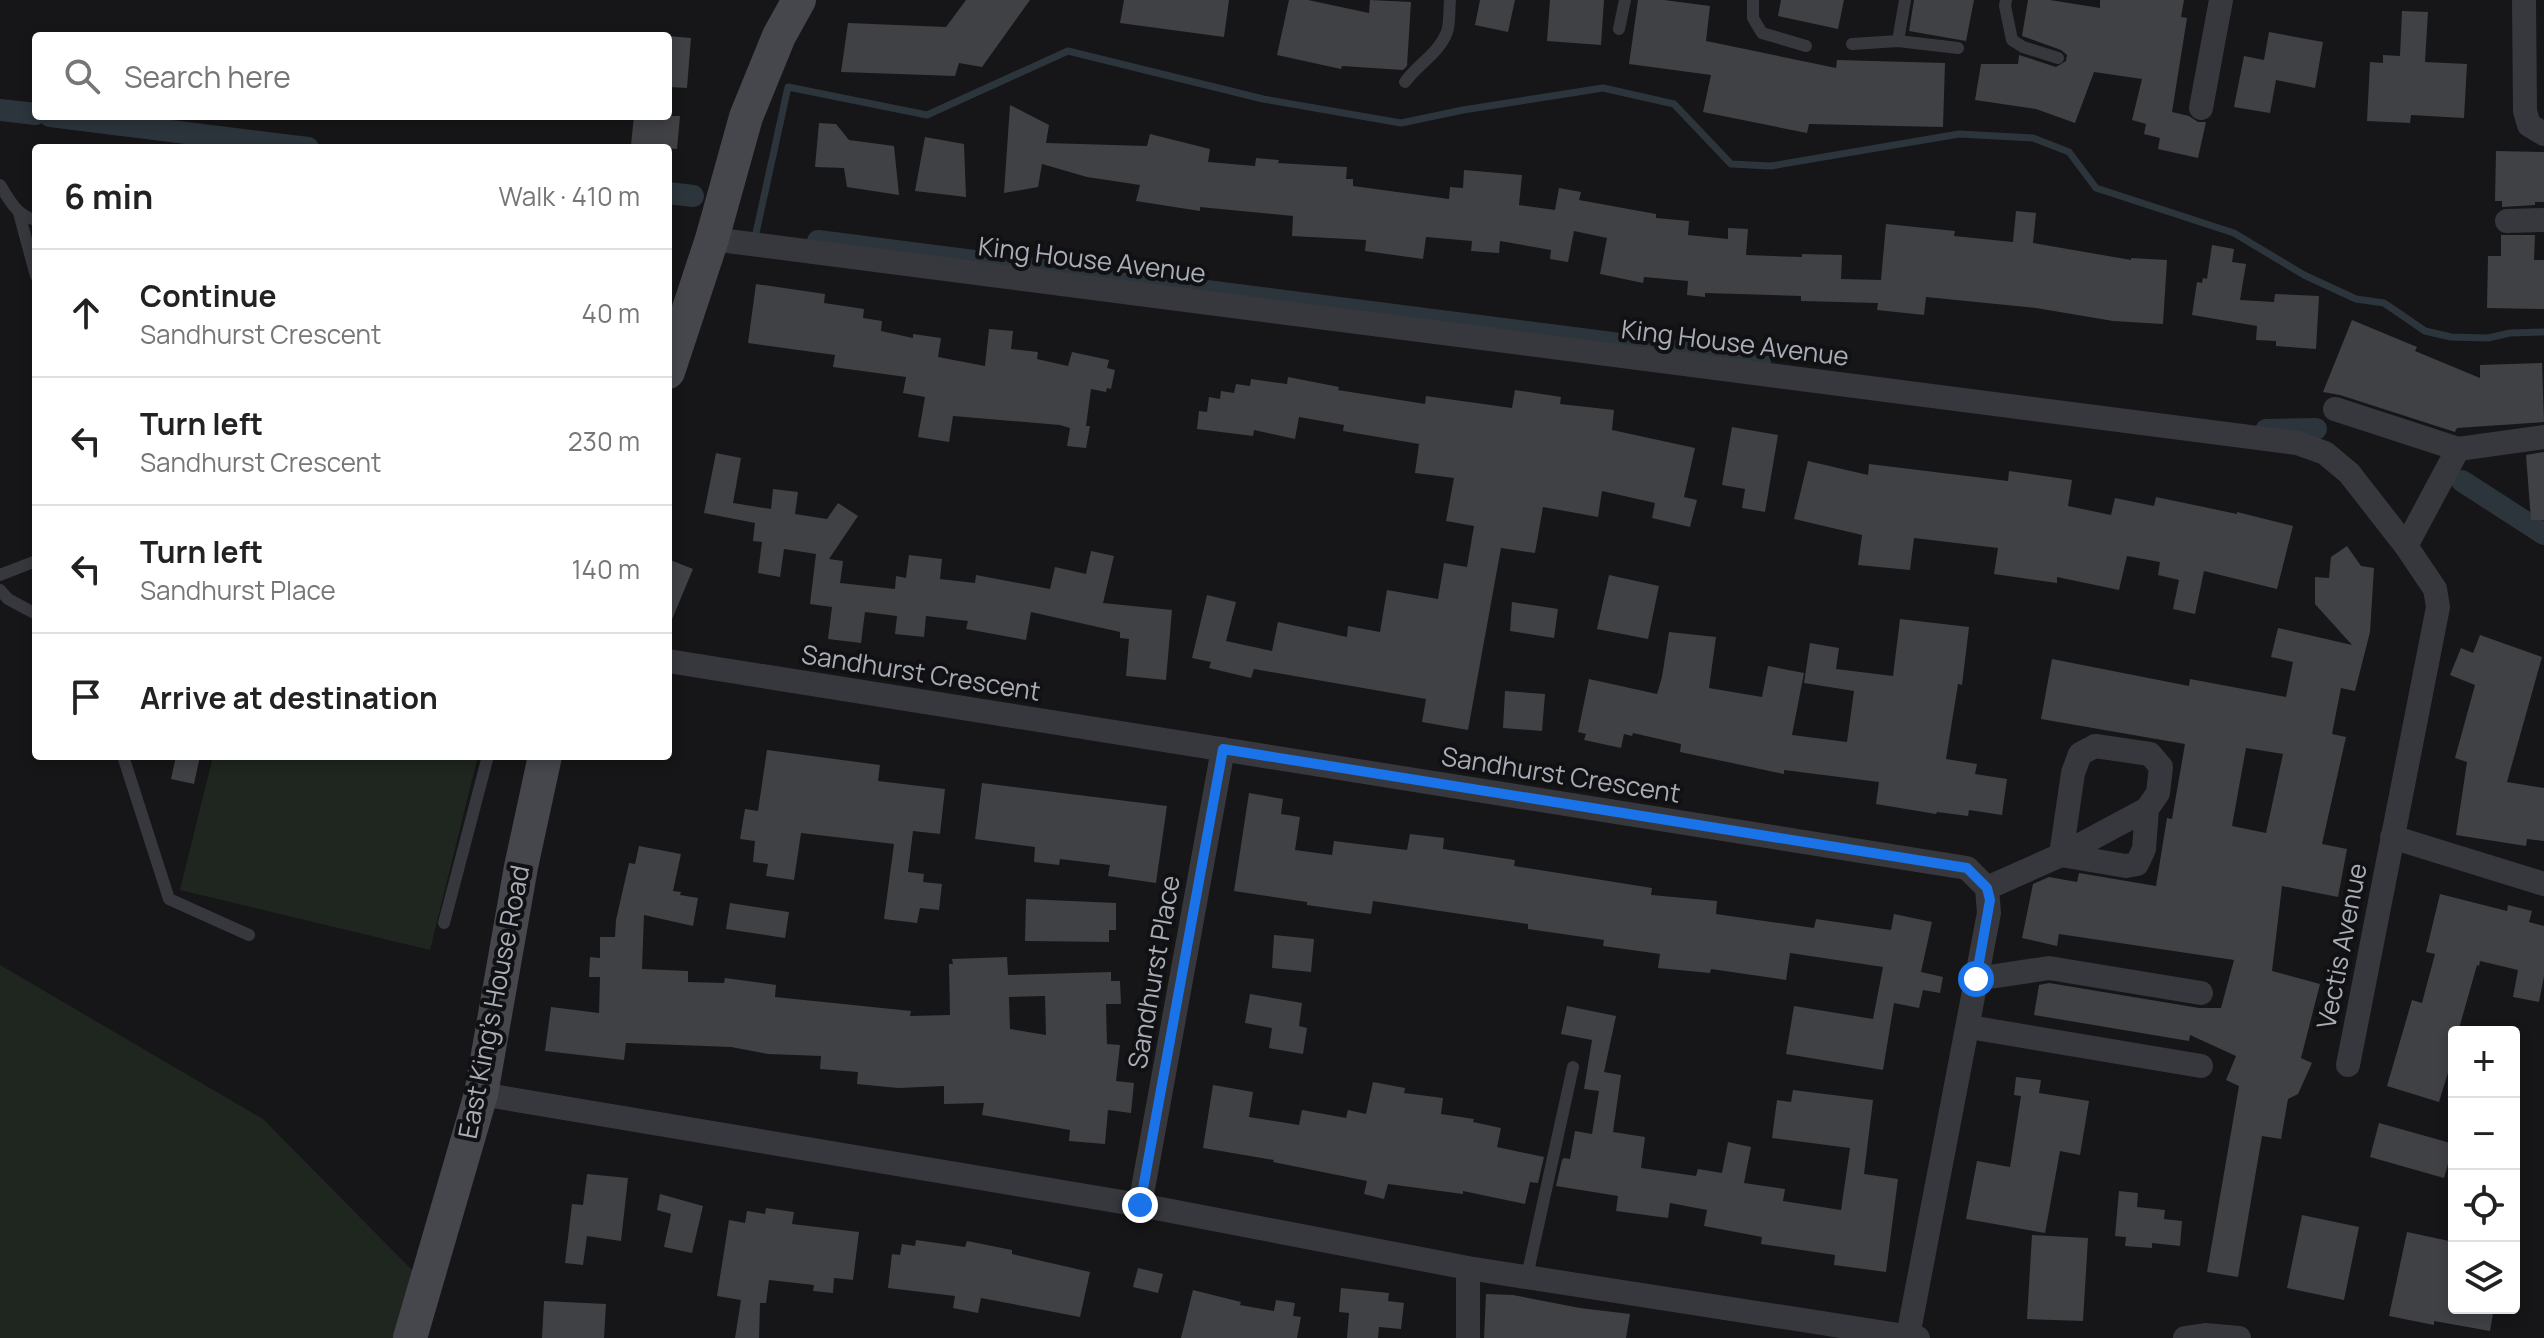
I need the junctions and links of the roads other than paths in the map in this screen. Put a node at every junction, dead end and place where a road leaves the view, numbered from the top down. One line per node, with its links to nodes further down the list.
1 (799, 0): 23 (main road)
2 (1450, 0): 15 (lane)
3 (1625, 0): 9 (lane)
4 (1753, 0): 12 (lane)
5 (1905, 0): 10 (lane)
6 (2006, 0): 14 (lane)
7 (2221, 0): 16 (street)
8 (2524, 0): 17 (street)
9 (1619, 29)
10 (1898, 41): 11 (lane); 13 (lane)
11 (1852, 44)
12 (1806, 46)
13 (1958, 48)
14 (2058, 58)
15 (1405, 82)
16 (2201, 108)
17 (2544, 134)
18 (0, 185): 19 (lane)
19 (19, 213): 20 (lane); 24 (lane)
20 (32, 219)
21 (2544, 220): 22 (street)
22 (2507, 221)
23 (712, 239): 25 (main road); 29 (street, King House Avenue)
24 (32, 261)
25 (672, 360)
26 (2335, 409): 28 (street)
27 (2544, 437): 28 (street)
28 (2458, 449): 29 (street)
29 (2406, 546): 40 (street, King House Avenue)
30 (32, 563): 31 (lane)
31 (0, 575)
32 (0, 590): 33 (lane)
33 (32, 612)
34 (672, 662): 35 (street, Sandhurst Crescent)
35 (1223, 749): 43 (street, Sandhurst Crescent); 53 (street, Sandhurst Place)
36 (124, 760): 45 (lane)
37 (487, 760): 44 (lane)
38 (544, 760): 52 (main road, East King's House Road)
39 (2147, 809): 41 (street); 41 (street); 41 (street)
40 (2392, 837): 42 (street); 49 (street, Vectis Avenue)
41 (2061, 855): 43 (street)
42 (2544, 884)
43 (1987, 888): 46 (street)
44 (444, 923)
45 (249, 935)
46 (1976, 979): 47 (street); 48 (street)
47 (2201, 993)
48 (1969, 1027): 50 (street); 56 (street)
49 (2348, 1065)
50 (2201, 1066)
51 (1573, 1067): 55 (lane)
52 (481, 1094): 53 (street); 57 (main road, East King's House Road)
53 (1140, 1205): 54 (street)
54 (1468, 1268): 55 (street); 58 (street)
55 (1527, 1276): 56 (street)
56 (1913, 1337)
57 (410, 1338)
58 (1468, 1338)
59 (2185, 1338): 60 (street)
60 (2239, 1338)

